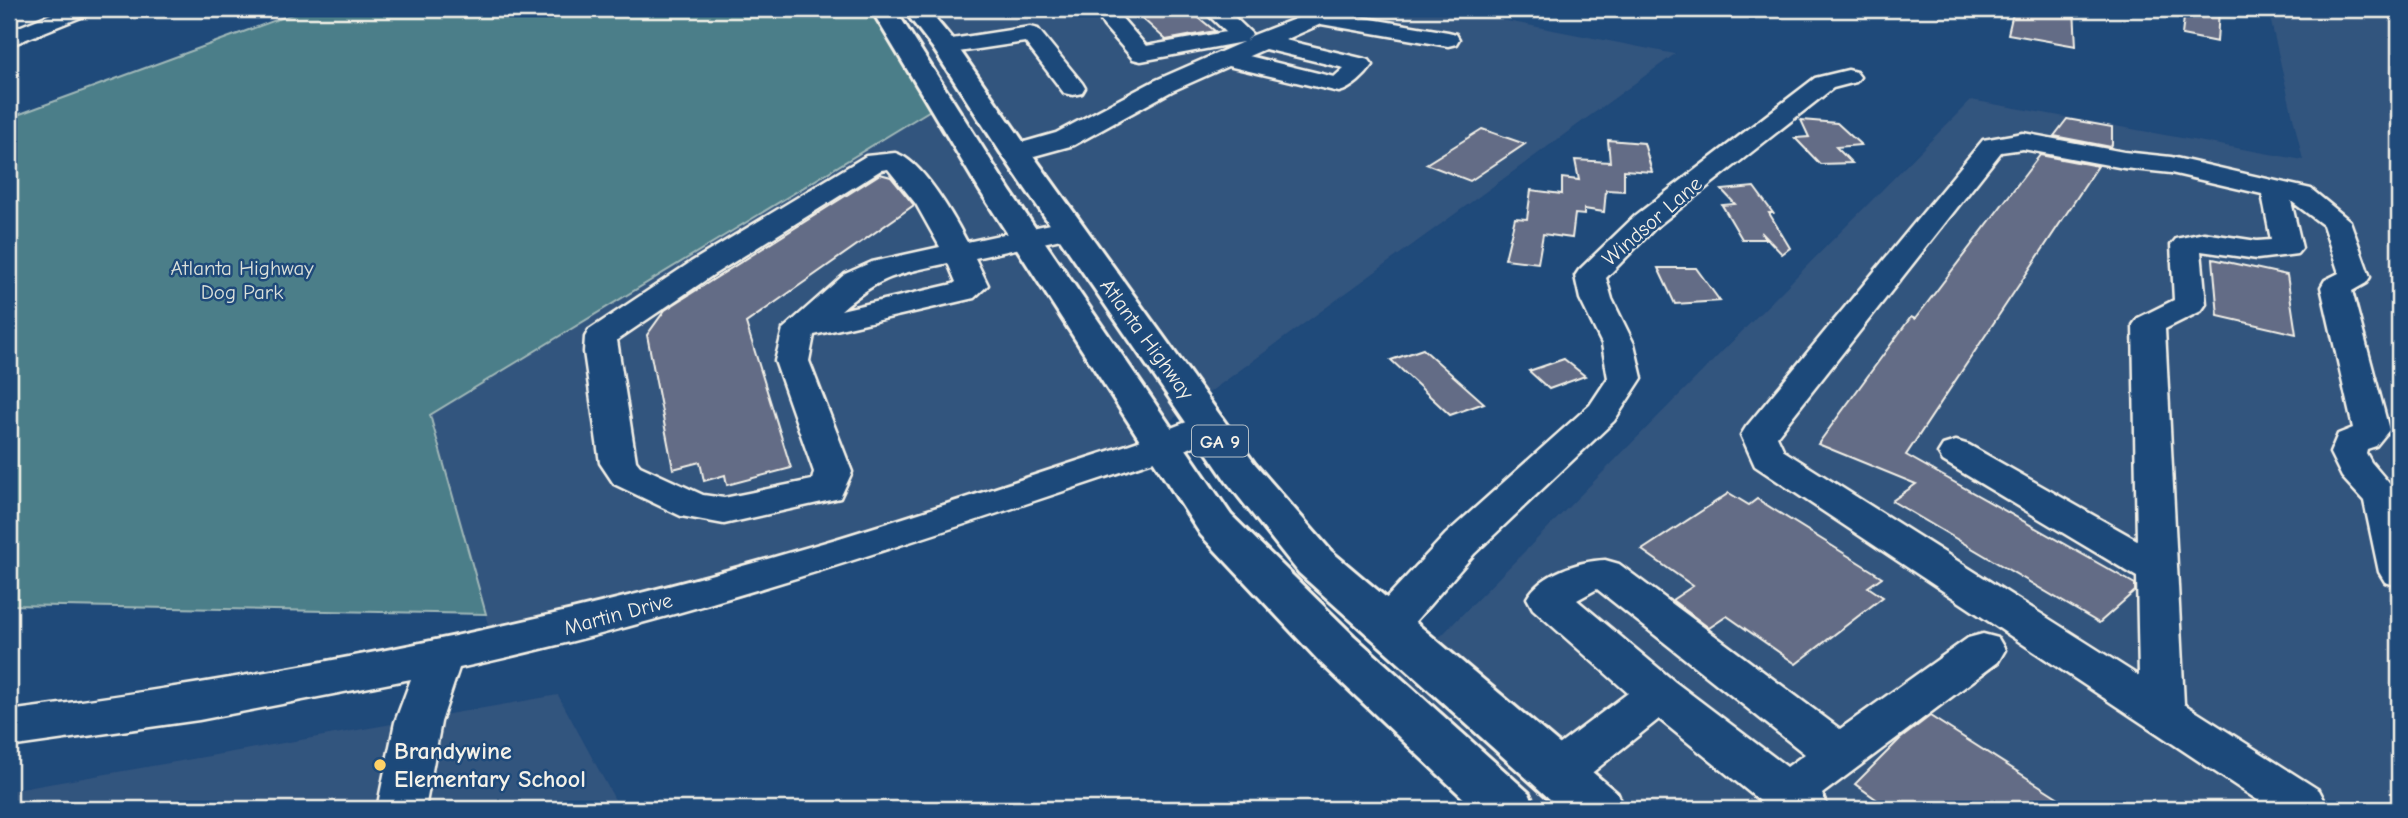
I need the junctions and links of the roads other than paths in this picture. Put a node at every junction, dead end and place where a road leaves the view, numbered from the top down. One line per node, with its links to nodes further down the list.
1 (883, 9): 17 (main road, Atlanta Highway / GA 9)
2 (915, 9): 10 (main road, Atlanta Highway / GA 9)
3 (1213, 9): 6 (street)
4 (9, 13): 5 (street)
5 (70, 13): 7 (street)
6 (1112, 21)
7 (9, 39)
8 (1448, 39): 9 (street)
9 (1259, 41): 11 (street); 11 (street)
10 (946, 47): 13 (street); 14 (main road, Atlanta Highway / GA 9)
11 (1226, 58): 14 (street)
12 (1847, 77): 25 (street, Windsor Lane)
13 (1073, 88)
14 (1016, 153): 16 (main road, Atlanta Highway / GA 9)
15 (2275, 189): 23 (street); 24 (street); 29 (street)
16 (1069, 229): 17 (street); 20 (main road, Atlanta Highway / GA 9)
17 (1027, 238): 18 (street); 21 (main road, Atlanta Highway / GA 9)
18 (951, 241): 19 (street); 19 (street); 19 (street)
19 (799, 329)
20 (1209, 426): 21 (street, Martin Drive); 25 (main road, Atlanta Highway / GA 9)
21 (1165, 445): 27 (street, Martin Drive); 36 (main road, Atlanta Highway / GA 9)
22 (1956, 453): 23 (street)
23 (2157, 570): 29 (street)
24 (2399, 572)
25 (1383, 624): 32 (main road, Atlanta Highway / GA 9)
26 (1983, 650): 31 (street)
27 (441, 658): 30 (street, Martin Drive); 35 (street)
28 (1659, 694): 31 (street); 32 (street); 33 (street)
29 (2162, 713): 34 (street)
30 (9, 729)
31 (1840, 755): 33 (street)
32 (1556, 774): 37 (main road, Atlanta Highway / GA 9)
33 (1796, 802)
34 (2308, 807)
35 (401, 809)
36 (1510, 809)
37 (1598, 809)

